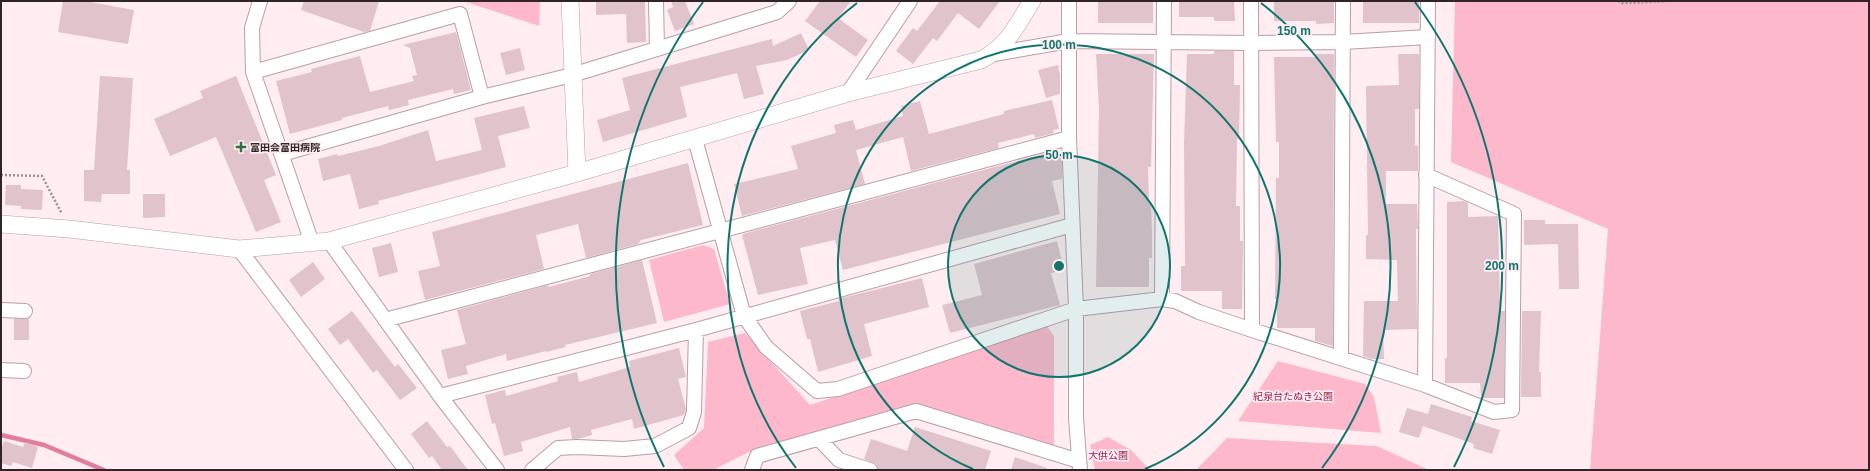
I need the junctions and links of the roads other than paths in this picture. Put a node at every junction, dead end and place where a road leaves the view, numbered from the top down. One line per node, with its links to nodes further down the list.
1 (260, 1): 19 (street)
2 (570, 1): 20 (street)
3 (656, 1): 17 (street)
4 (789, 1): 17 (street)
5 (910, 1): 21 (street)
6 (1032, 1): 18 (street)
7 (1069, 1): 13 (street)
8 (1164, 1): 14 (street)
9 (1252, 1): 15 (street)
10 (1343, 1): 16 (street)
11 (1428, 1): 12 (street)
12 (1428, 37): 16 (street); 27 (street)
13 (1069, 41): 14 (street); 18 (street); 24 (street)
14 (1163, 42): 15 (street); 34 (street)
15 (1251, 42): 16 (street); 41 (street)
16 (1344, 42): 42 (street)
17 (657, 49): 20 (street)
18 (994, 54): 21 (street)
19 (253, 72): 22 (street); 25 (street)
20 (572, 74): 22 (street); 26 (street)
21 (848, 93): 23 (street)
22 (482, 97): 25 (street)
23 (695, 138): 26 (street); 30 (street)
24 (1069, 138): 29 (street); 30 (street)
25 (282, 154): 32 (street)
26 (577, 173): 31 (street)
27 (1426, 175): 45 (street); 45 (street)
28 (1, 224): 33 (street)
29 (1072, 225): 35 (street); 38 (street)
30 (721, 231): 38 (street); 39 (street)
31 (330, 241): 32 (street); 39 (street)
32 (312, 243): 33 (street)
33 (239, 249): 49 (street)
34 (1162, 299): 35 (street); 41 (street)
35 (1076, 309): 38 (street); 48 (street)
36 (1, 310): 37 (street)
37 (25, 311)
38 (744, 316): 40 (street)
39 (386, 320): 46 (street)
40 (696, 330): 46 (street); 51 (street)
41 (1252, 330): 42 (street)
42 (1341, 358): 45 (street)
43 (1, 370): 44 (street)
44 (24, 371)
45 (1425, 385)
46 (440, 396): 50 (street)
47 (819, 439): 48 (street); 52 (street); 53 (street)
48 (1079, 466)
49 (406, 470)
50 (497, 470)
51 (532, 470)
52 (752, 470)
53 (870, 470)

